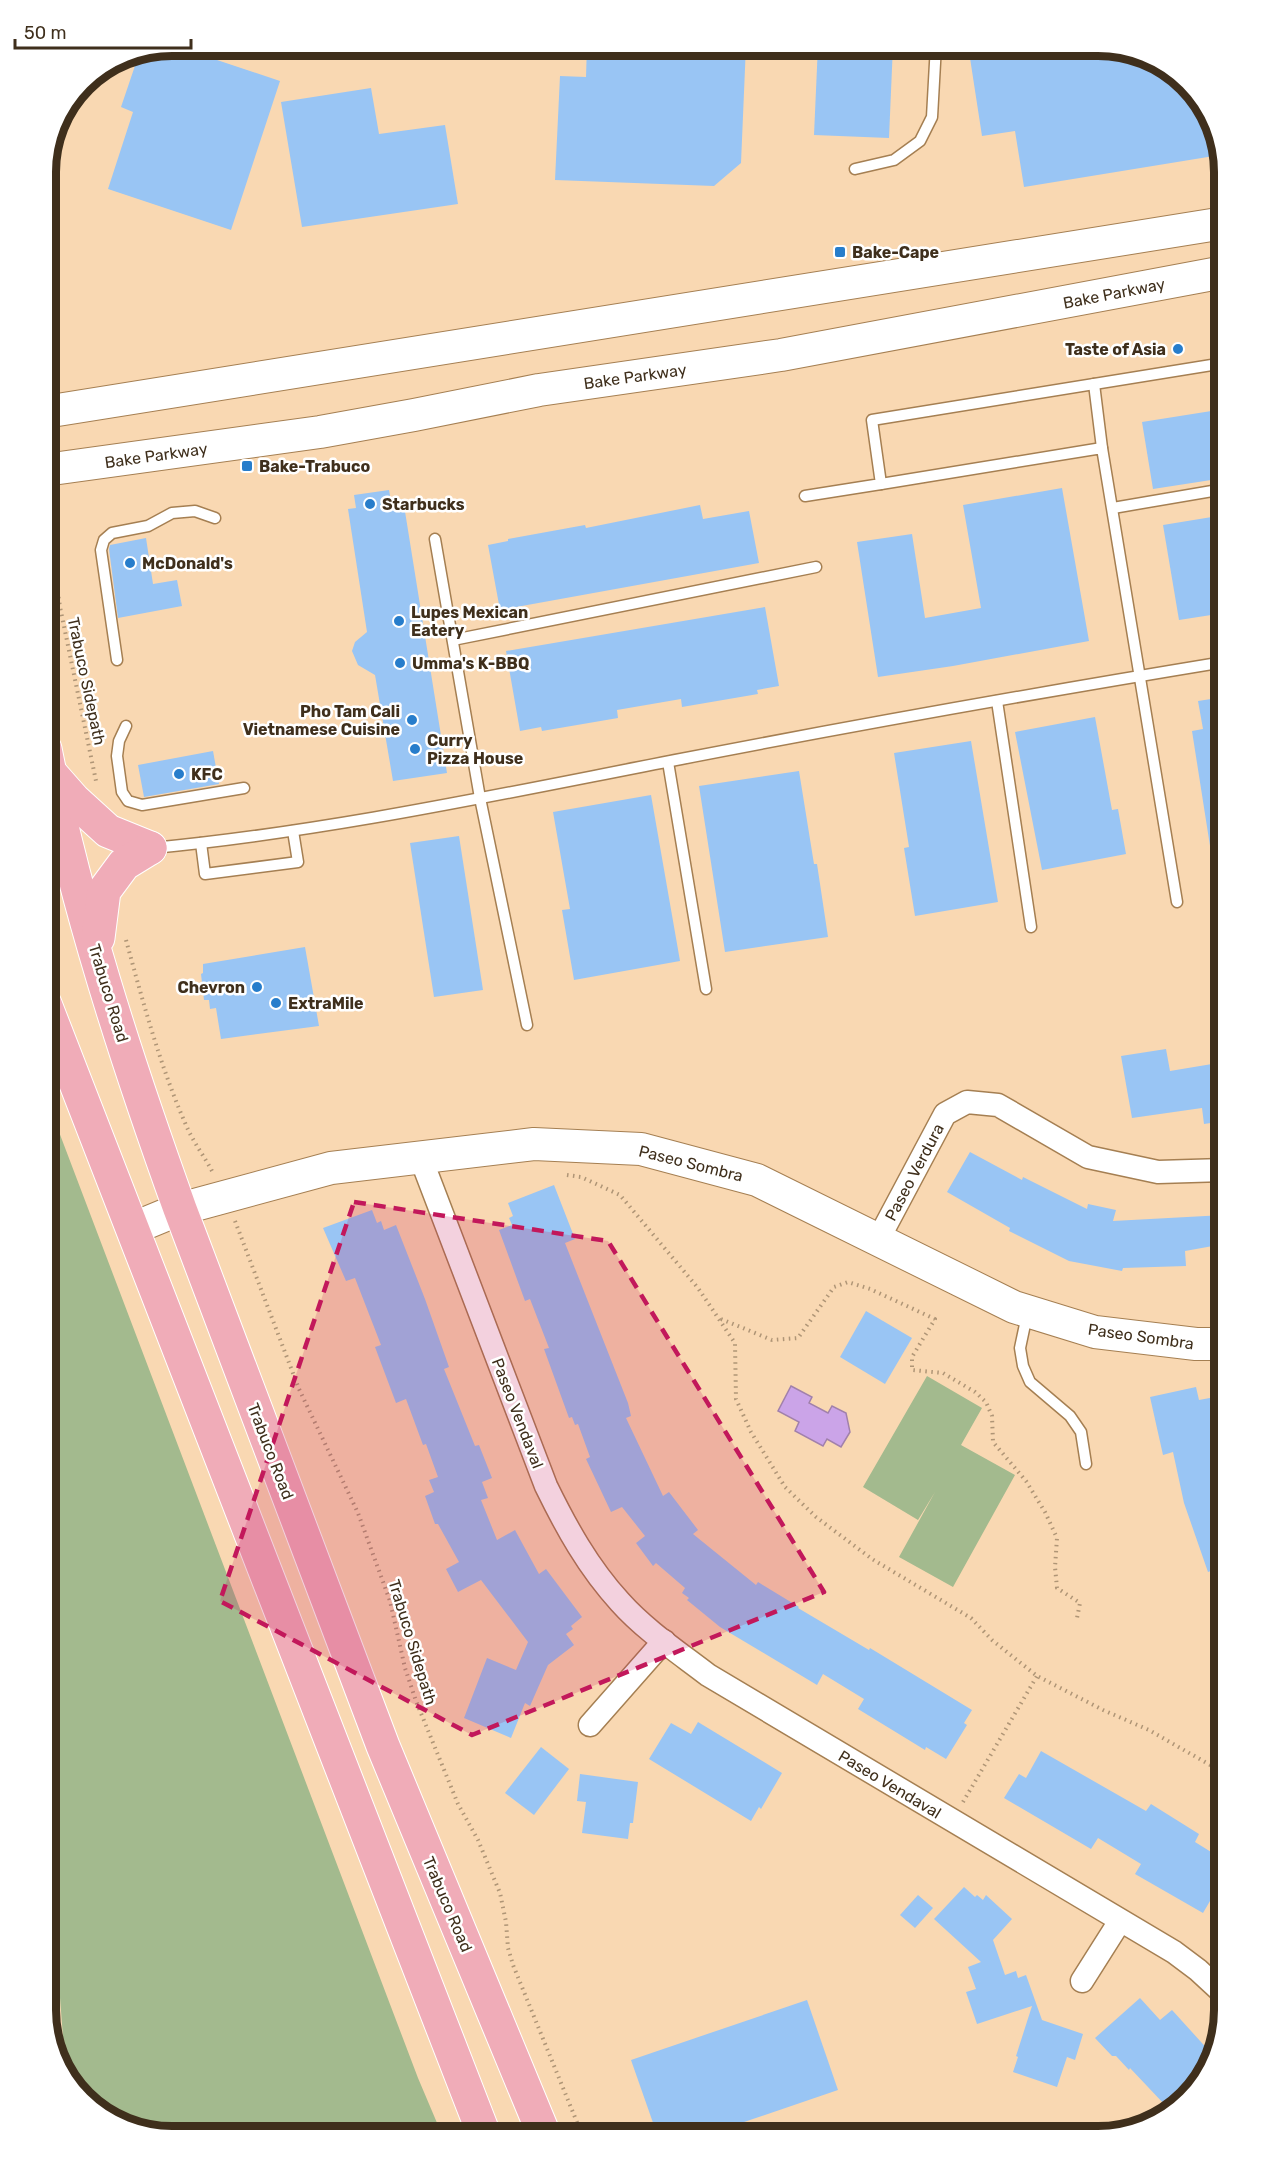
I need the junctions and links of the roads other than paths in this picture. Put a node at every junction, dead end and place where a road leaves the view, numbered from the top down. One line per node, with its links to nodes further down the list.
1 (935, 56): 2 (lane)
2 (855, 169)
3 (1214, 225): 7 (main road)
4 (1214, 274): 9 (main road, Bake Parkway)
5 (1214, 365): 6 (lane)
6 (1094, 384): 8 (lane); 10 (lane)
7 (56, 410)
8 (1102, 448): 10 (lane); 13 (lane)
9 (56, 468)
10 (881, 484): 12 (lane)
11 (1214, 491): 13 (lane)
12 (804, 496)
13 (1113, 508): 20 (lane)
14 (215, 518): 18 (lane)
15 (435, 539): 17 (lane)
16 (816, 567): 17 (lane)
17 (453, 640): 27 (lane)
18 (117, 660)
19 (1214, 664): 20 (lane)
20 (1140, 676): 21 (lane); 31 (lane)
21 (997, 701): 23 (lane); 32 (lane)
22 (126, 726): 25 (lane)
23 (668, 762): 27 (lane); 34 (lane)
24 (56, 773): 30 (main road)
25 (244, 788)
26 (56, 793): 33 (main road, Trabuco Road)
27 (480, 798): 28 (lane); 35 (lane)
28 (293, 831): 29 (lane); 29 (lane)
29 (201, 843): 30 (lane)
30 (150, 848): 33 (main road)
31 (1177, 902)
32 (1031, 927)
33 (96, 955): 39 (main road, Trabuco Road)
34 (706, 989)
35 (527, 1025)
36 (56, 1032): 40 (main road)
37 (420, 1156): 39 (main road, Paseo Sombra); 41 (main road, Paseo Sombra); 45 (street, Paseo Vendaval)
38 (1214, 1170): 41 (street, Paseo Verdura)
39 (180, 1209): 40 (main road, Paseo Sombra); 48 (main road, Trabuco Road)
40 (134, 1228): 51 (main road)
41 (879, 1238): 42 (main road, Paseo Sombra)
42 (1028, 1311): 43 (main road, Paseo Sombra); 44 (lane)
43 (1214, 1344)
44 (1086, 1464)
45 (664, 1641): 46 (street); 47 (street, Paseo Vendaval)
46 (590, 1725)
47 (1120, 1921): 49 (street); 50 (street, Paseo Vendaval)
48 (478, 1976): 51 (main road); 53 (main road, Trabuco Road)
49 (1082, 1981)
50 (1214, 1985)
51 (430, 1995): 52 (main road)
52 (481, 2126)
53 (540, 2126)

